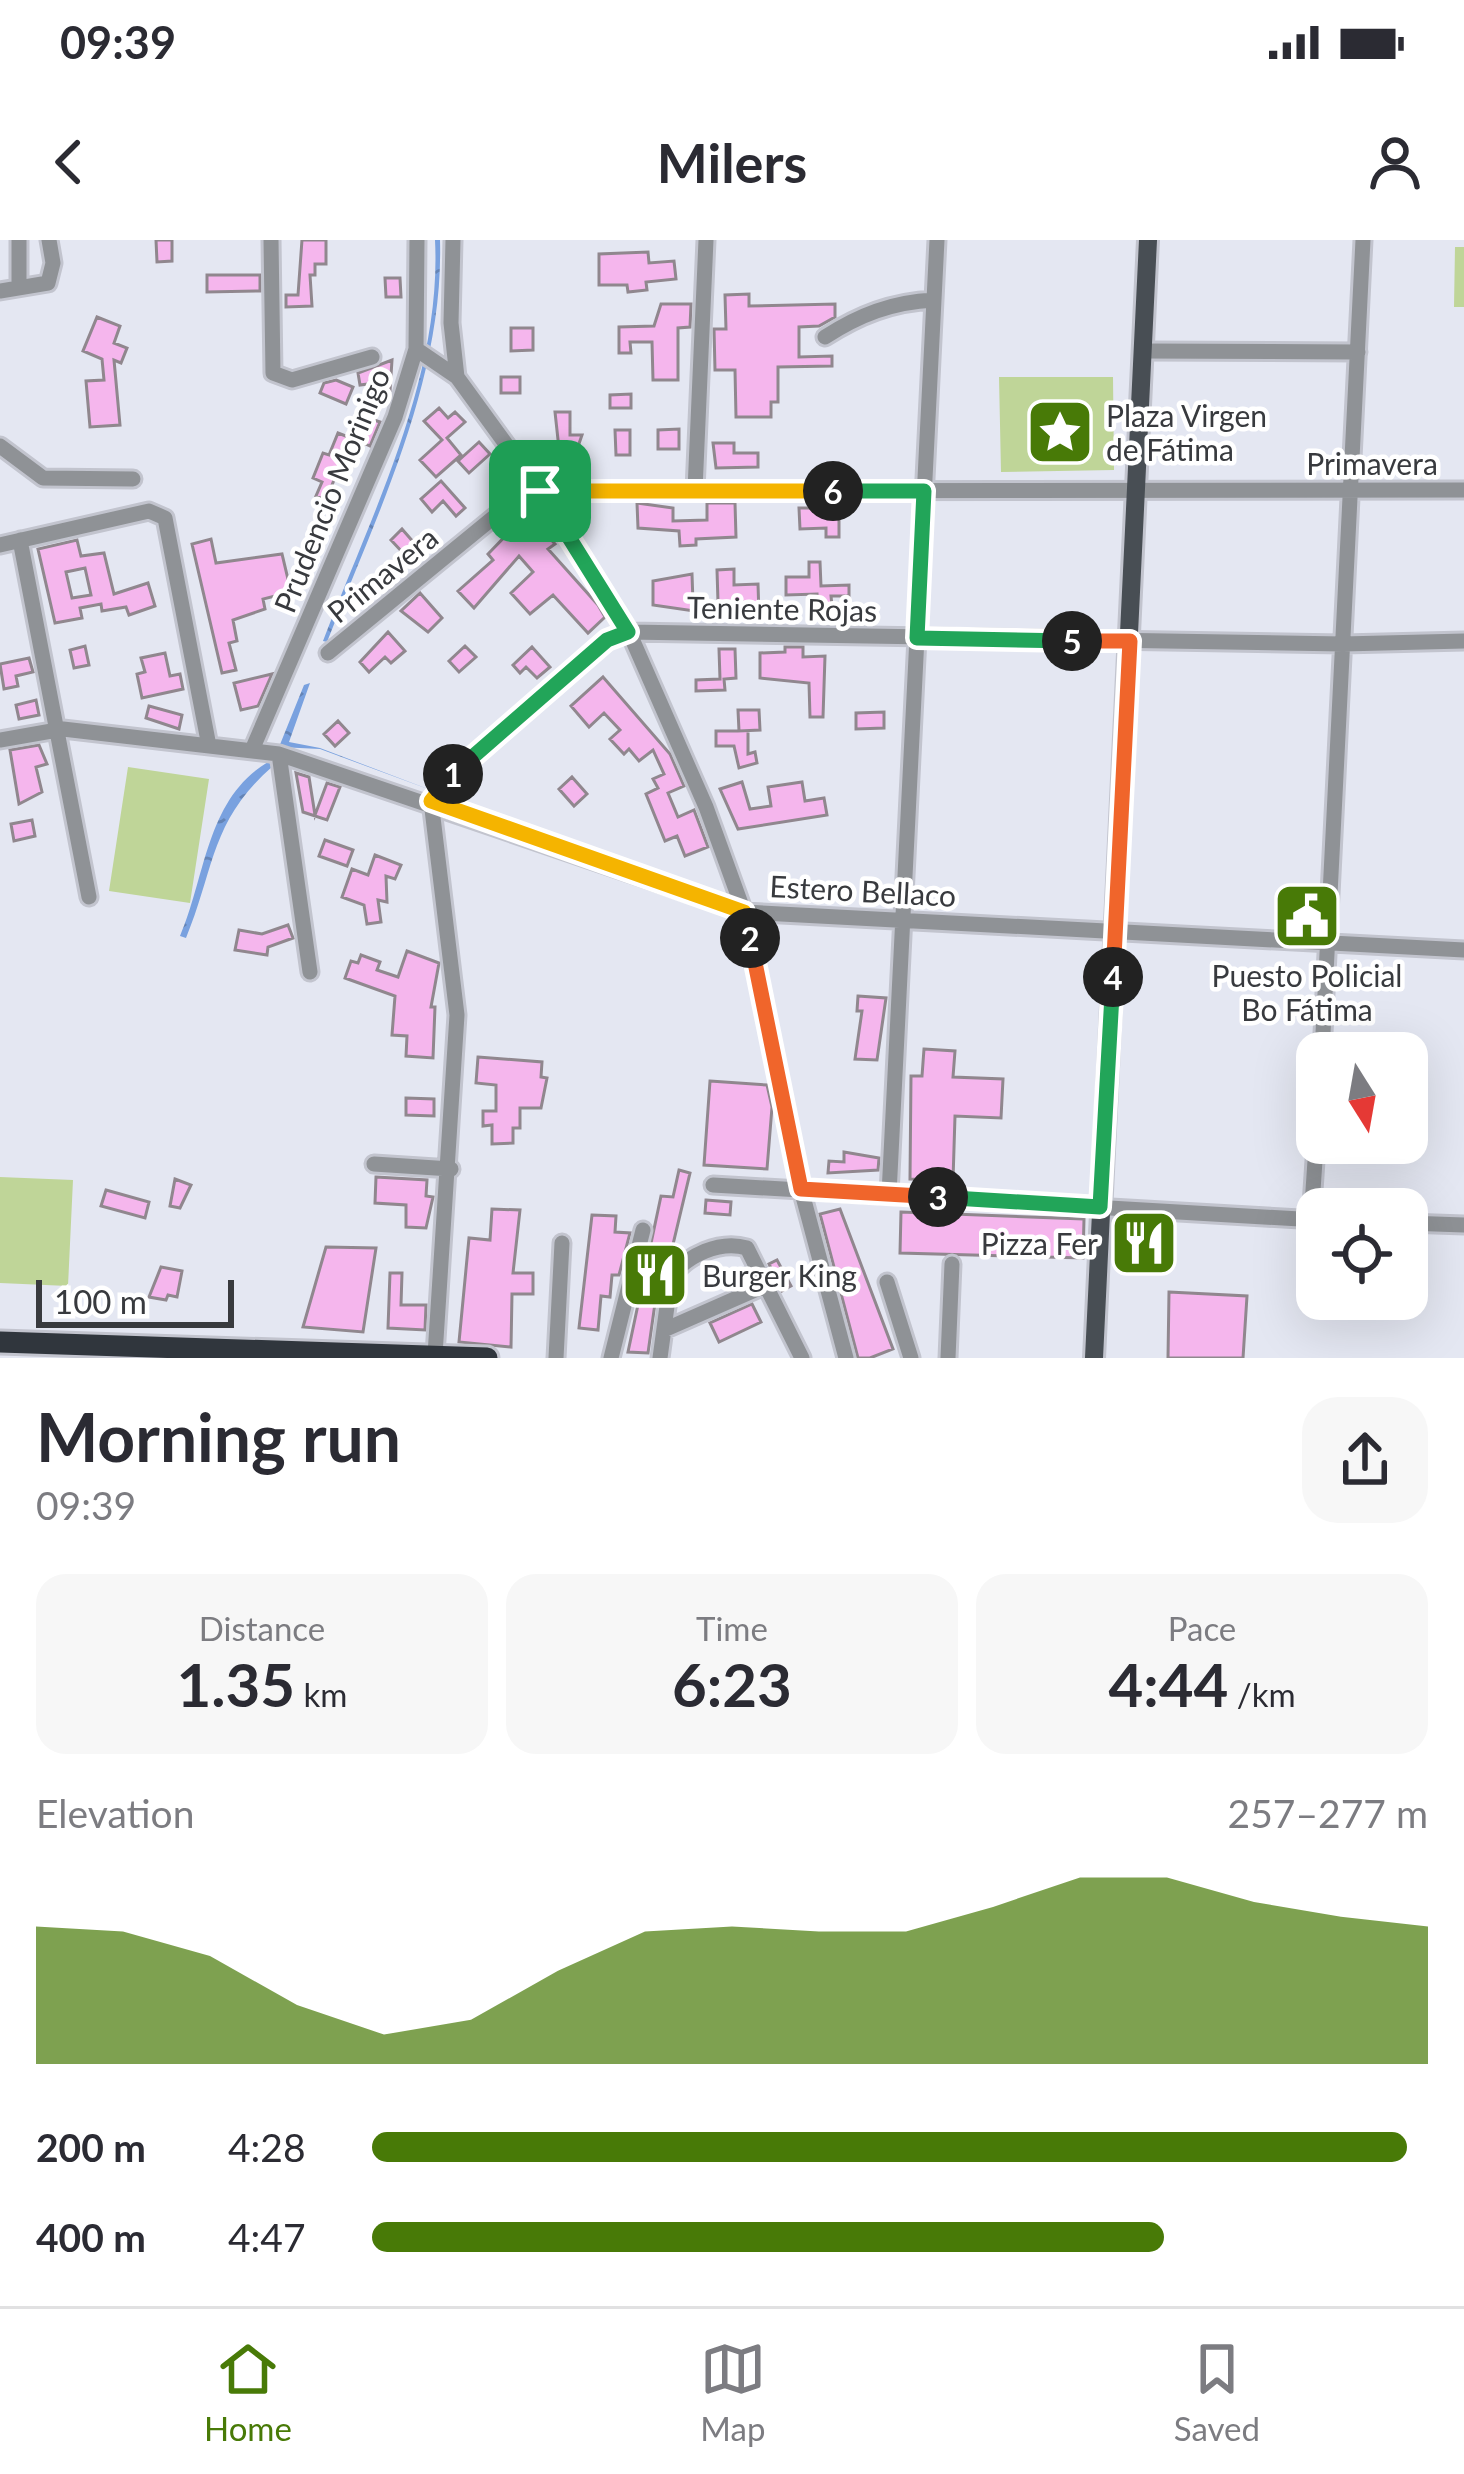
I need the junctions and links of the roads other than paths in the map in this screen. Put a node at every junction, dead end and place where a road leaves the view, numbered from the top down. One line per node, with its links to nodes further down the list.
1 (19, 240): 10 (street)
2 (49, 240): 10 (street)
3 (271, 240): 17 (street)
4 (417, 240): 16 (street, Prudencio Morinigo)
5 (453, 240): 18 (street)
6 (706, 240): 22 (street)
7 (937, 240): 12 (street)
8 (1148, 240): 14 (main road)
9 (1363, 240): 15 (street)
10 (19, 287): 11 (street)
11 (0, 291)
12 (934, 300): 13 (street); 25 (street)
13 (825, 337)
14 (1144, 351): 15 (street); 26 (main road)
15 (1358, 352): 21 (street)
16 (425, 355): 18 (street); 38 (street, Prudencio Morinigo)
17 (372, 357)
18 (458, 377): 24 (street)
19 (0, 446): 20 (street)
20 (133, 478)
21 (1352, 488): 23 (street, Primavera); 26 (street, Primavera); 33 (street)
22 (695, 490): 24 (street, Primavera); 25 (street, Primavera)
23 (1464, 490)
24 (540, 491): 29 (street); 34 (street, Primavera)
25 (924, 491): 26 (street, Primavera); 30 (street)
26 (1138, 492): 32 (main road)
27 (20, 540): 28 (street); 35 (street); 37 (street)
28 (0, 545)
29 (628, 632): 30 (street, Teniente Rojas); 40 (street); 42 (street)
30 (917, 638): 32 (street, Teniente Rojas); 43 (street)
31 (1464, 640): 33 (street, Teniente Rojas)
32 (1130, 641): 33 (street, Teniente Rojas); 44 (main road)
33 (1343, 644): 45 (street)
34 (328, 653)
35 (55, 730): 36 (street, Estero Bellaco); 37 (street, Estero Bellaco); 41 (street)
36 (0, 740)
37 (209, 746): 38 (street, Estero Bellaco)
38 (252, 750): 39 (street, Estero Bellaco)
39 (279, 754): 40 (street, Estero Bellaco); 47 (street)
40 (431, 801): 42 (street, Estero Bellaco); 50 (street)
41 (89, 897)
42 (744, 912): 43 (street, Estero Bellaco); 52 (street)
43 (901, 917): 44 (street, Estero Bellaco); 53 (street)
44 (1116, 931): 45 (street, Estero Bellaco); 54 (main road)
45 (1330, 943): 46 (street, Estero Bellaco); 48 (street)
46 (1464, 950)
47 (310, 972)
48 (1324, 1032)
49 (374, 1164): 50 (street)
50 (451, 1169): 66 (street)
51 (713, 1185): 52 (street)
52 (801, 1189): 53 (street); 73 (street)
53 (889, 1194): 54 (street)
54 (1100, 1207): 55 (street); 76 (main road)
55 (1296, 1219)
56 (1428, 1224): 57 (street)
57 (1464, 1225)
58 (643, 1230): 70 (street)
59 (562, 1243): 69 (street)
60 (952, 1264): 75 (street)
61 (887, 1282): 74 (street)
62 (764, 1286): 63 (street); 63 (street); 72 (street)
63 (664, 1330): 71 (street)
64 (0, 1342): 65 (highway)
65 (319, 1352): 66 (highway); 67 (street)
66 (435, 1355): 68 (highway)
67 (296, 1358)
68 (487, 1358)
69 (556, 1358)
70 (611, 1358)
71 (660, 1358)
72 (802, 1358)
73 (846, 1358)
74 (911, 1358)
75 (948, 1358)
76 (1094, 1358)

